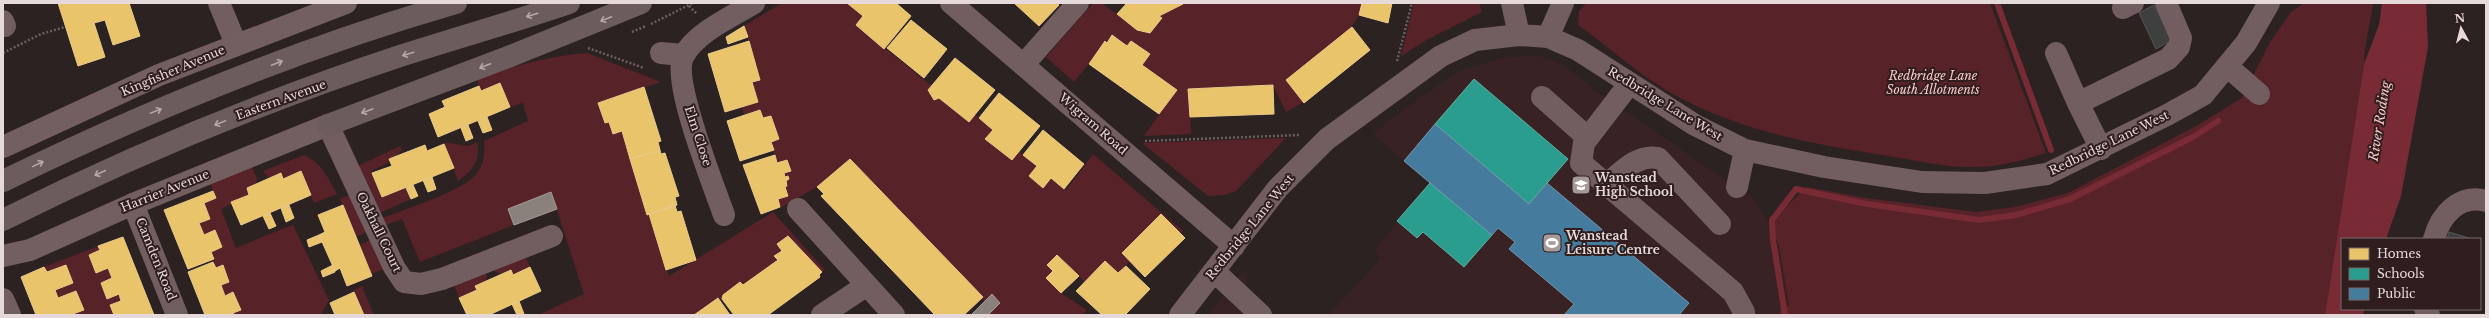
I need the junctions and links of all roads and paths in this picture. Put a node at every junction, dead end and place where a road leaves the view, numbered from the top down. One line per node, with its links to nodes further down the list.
1 (219, 3): 19 (street)
2 (346, 3): 19 (main road, Kingfisher Avenue)
3 (456, 3): 38 (highway, one-way to 3)
4 (569, 3): 45 (highway, Eastern Avenue, one-way to 45)
5 (641, 3): 31 (highway, one-way to 31)
6 (754, 3): 23 (street)
7 (951, 3): 25 (street, Wigram Road)
8 (1078, 3): 25 (street)
9 (1412, 3): 24 (path)
10 (1512, 3): 16 (street)
11 (1563, 3): 17 (street)
12 (2166, 3): 30 (street)
13 (2253, 3): 18 (street, Redbridge Lane West)
14 (2270, 3): 18 (street, Redbridge Lane West)
15 (66, 27): 20 (path)
16 (1519, 35): 17 (street, Redbridge Lane West); 49 (street, Redbridge Lane West)
17 (1548, 37): 27 (street, Redbridge Lane West)
18 (2246, 43): 26 (street, Redbridge Lane West)
19 (236, 44): 35 (main road, Kingfisher Avenue)
20 (3, 53)
21 (661, 53): 23 (street)
22 (2056, 53): 30 (street)
23 (683, 56): 44 (street, Elm Close)
24 (1396, 63)
25 (1024, 64): 49 (street, Wigram Road)
26 (2228, 67): 28 (street); 36 (street, Redbridge Lane West)
27 (1630, 83): 33 (street); 37 (street, Redbridge Lane West)
28 (2259, 94)
29 (1542, 97): 33 (street)
30 (2078, 103): 36 (street)
31 (328, 126): 42 (main road, Harrier Avenue); 47 (street, Oakhall Court)
32 (1304, 135): 34 (path)
33 (1588, 138): 39 (street)
34 (1142, 141)
35 (3, 147)
36 (2101, 149): 37 (street, Redbridge Lane West)
37 (1745, 150): 40 (street)
38 (3, 182)
39 (1607, 184): 46 (street); 60 (street)
40 (1737, 187)
41 (2485, 198): 48 (street)
42 (133, 204): 50 (main road, Harrier Avenue); 55 (street, Camden Road)
43 (798, 209): 52 (street)
44 (724, 215)
45 (3, 220)
46 (1720, 224)
47 (552, 236)
48 (2434, 238)
49 (1234, 246): 51 (street, Redbridge Lane West)
50 (3, 256)
51 (1214, 271): 58 (street, Redbridge Lane West); 59 (street)
52 (868, 285): 56 (street); 57 (street)
53 (3, 299): 54 (street)
54 (10, 315)
55 (178, 315)
56 (822, 315)
57 (894, 315)
58 (1180, 315)
59 (1261, 315)
60 (1744, 315)

